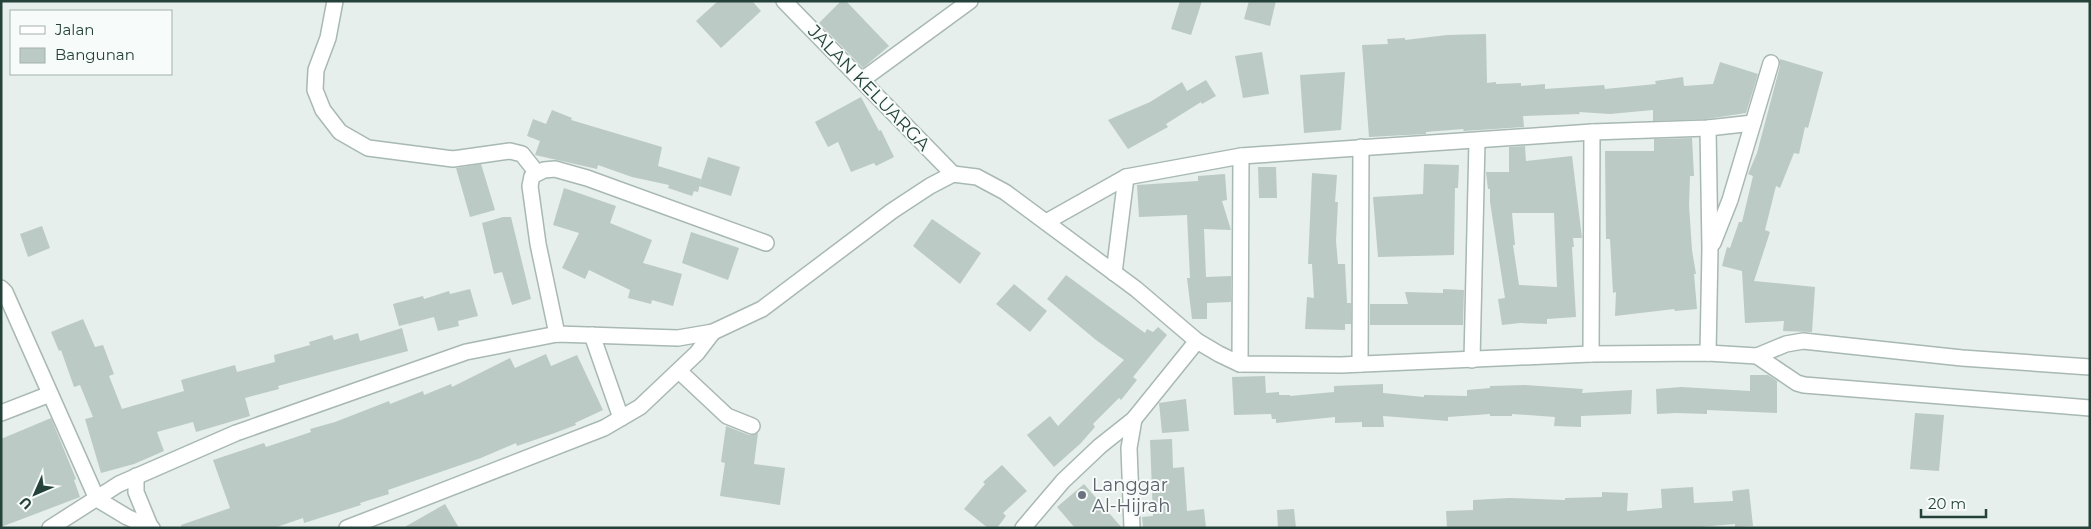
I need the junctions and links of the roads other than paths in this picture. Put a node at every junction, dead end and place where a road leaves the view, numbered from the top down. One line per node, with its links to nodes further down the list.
1 (335, 1): 12 (street)
2 (784, 1): 5 (street, JALAN KELUARGA)
3 (970, 1): 5 (street)
4 (1771, 63): 6 (street)
5 (862, 80): 13 (street, JALAN KELUARGA)
6 (1753, 123): 7 (street); 17 (street)
7 (1708, 128): 8 (street); 17 (street)
8 (1592, 132): 9 (street); 25 (street)
9 (1476, 141): 10 (street); 27 (street)
10 (1361, 147): 11 (street); 29 (street)
11 (1241, 156): 14 (street); 28 (street)
12 (537, 173): 16 (street); 21 (street)
13 (953, 174): 15 (street); 20 (street)
14 (1126, 177): 15 (street); 18 (street)
15 (1046, 222): 18 (street)
16 (766, 243)
17 (1710, 249): 24 (street)
18 (1114, 273): 23 (street)
19 (1, 288): 32 (street)
20 (712, 332): 22 (street); 31 (street)
21 (558, 334): 22 (street); 38 (street)
22 (592, 335): 35 (street)
23 (1197, 341): 28 (street); 36 (street)
24 (1708, 353): 25 (street); 26 (street)
25 (1591, 354): 27 (street)
26 (1757, 356): 30 (street); 33 (street)
27 (1472, 360): 29 (street)
28 (1240, 364): 29 (street)
29 (1360, 364)
30 (2090, 367)
31 (679, 371): 35 (street); 37 (street)
32 (50, 394): 34 (street); 39 (street)
33 (2090, 408)
34 (1, 414)
35 (620, 418): 42 (street)
36 (1134, 419): 43 (street); 44 (street)
37 (752, 426)
38 (136, 476): 39 (street); 40 (street)
39 (97, 499): 40 (street); 41 (street)
40 (151, 527)
41 (50, 528)
42 (347, 528)
43 (1023, 528)
44 (1132, 528)

